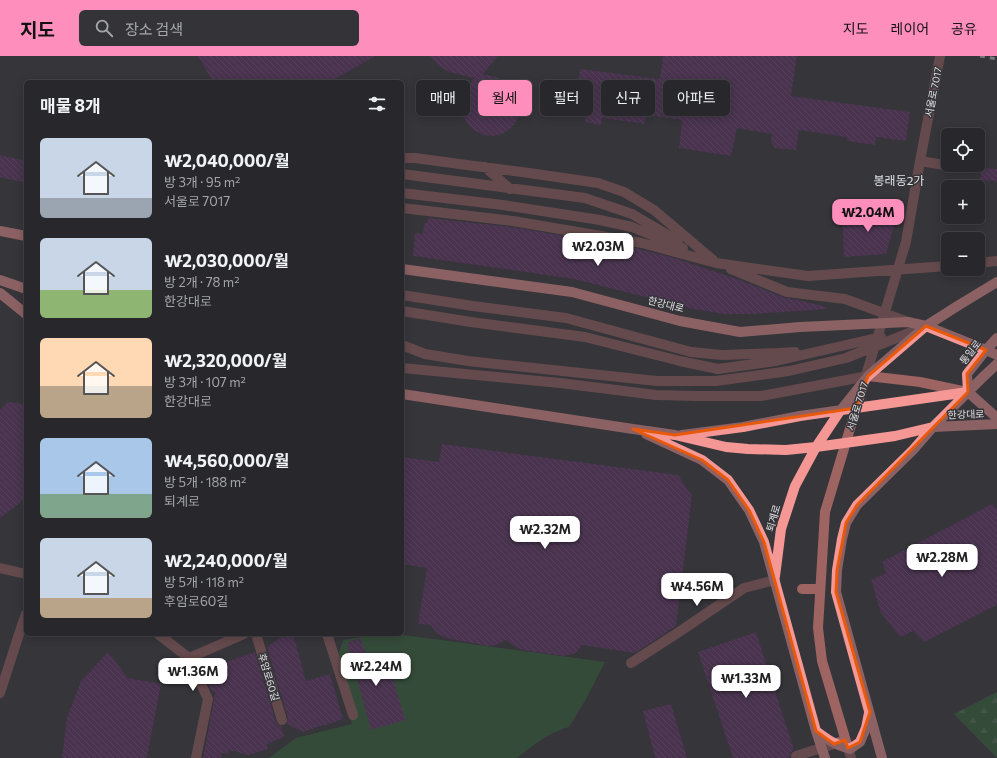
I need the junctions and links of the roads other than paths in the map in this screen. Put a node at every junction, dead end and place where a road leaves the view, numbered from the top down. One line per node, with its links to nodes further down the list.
1 (940, 56): 3 (street, 서울로 7017)
2 (404, 158): 5 (street)
3 (920, 161): 4 (street); 47 (street, 서울로 7017)
4 (941, 164)
5 (485, 167): 7 (street); 14 (street)
6 (404, 174): 7 (street)
7 (510, 189): 14 (street)
8 (404, 193): 14 (street)
9 (404, 208): 14 (street)
10 (0, 231): 11 (main road)
11 (24, 236)
12 (997, 261): 13 (street)
13 (985, 262)
14 (716, 263): 15 (street); 24 (street)
15 (941, 266)
16 (404, 269): 24 (main road, 한강대로)
17 (0, 280): 19 (main road)
18 (997, 282): 25 (main road)
19 (24, 288)
20 (0, 293): 23 (main road)
21 (404, 295): 28 (street)
22 (404, 311): 28 (street)
23 (24, 312)
24 (908, 322): 25 (main road, 한강대로)
25 (926, 326): 27 (street); 28 (street); 29 (main road, 한강대로); 33 (main road, 퇴계로)
26 (997, 338): 29 (main road, 통일로)
27 (404, 346)
28 (830, 349)
29 (986, 350): 30 (main road, 한강대로); 34 (main road, 통일로)
30 (997, 356)
31 (997, 364): 34 (main road)
32 (404, 368): 33 (street)
33 (868, 376): 34 (street); 36 (main road, 퇴계로)
34 (968, 392): 36 (main road, 한강대로); 37 (main road); 39 (main road)
35 (404, 394): 40 (main road, 한강대로)
36 (840, 411): 41 (main road, 한강대로); 42 (main road, 퇴계로)
37 (997, 418)
38 (997, 424): 39 (main road, 한강대로)
39 (933, 427): 42 (main road, 한강대로); 56 (main road)
40 (633, 429): 41 (main road, 한강대로); 45 (main road)
41 (674, 436): 42 (main road, 한강대로)
42 (816, 447): 45 (main road, 퇴계로)
43 (0, 568): 44 (street)
44 (24, 574)
45 (775, 580): 54 (street); 59 (main road, 퇴계로)
46 (802, 589): 47 (street)
47 (820, 589): 60 (street, 서울로 7017)
48 (24, 620): 55 (street)
49 (161, 636): 53 (street)
50 (239, 636): 53 (street)
51 (257, 636): 58 (street, 후암로60길)
52 (328, 636): 57 (street)
53 (189, 658): 62 (street)
54 (631, 662)
55 (0, 693)
56 (870, 712): 59 (main road); 65 (main road)
57 (353, 715)
58 (282, 720)
59 (816, 731): 63 (main road, 퇴계로)
60 (845, 740): 61 (street); 64 (street, 서울로 7017)
61 (796, 756)
62 (196, 758)
63 (825, 758)
64 (850, 758)
65 (882, 758)

